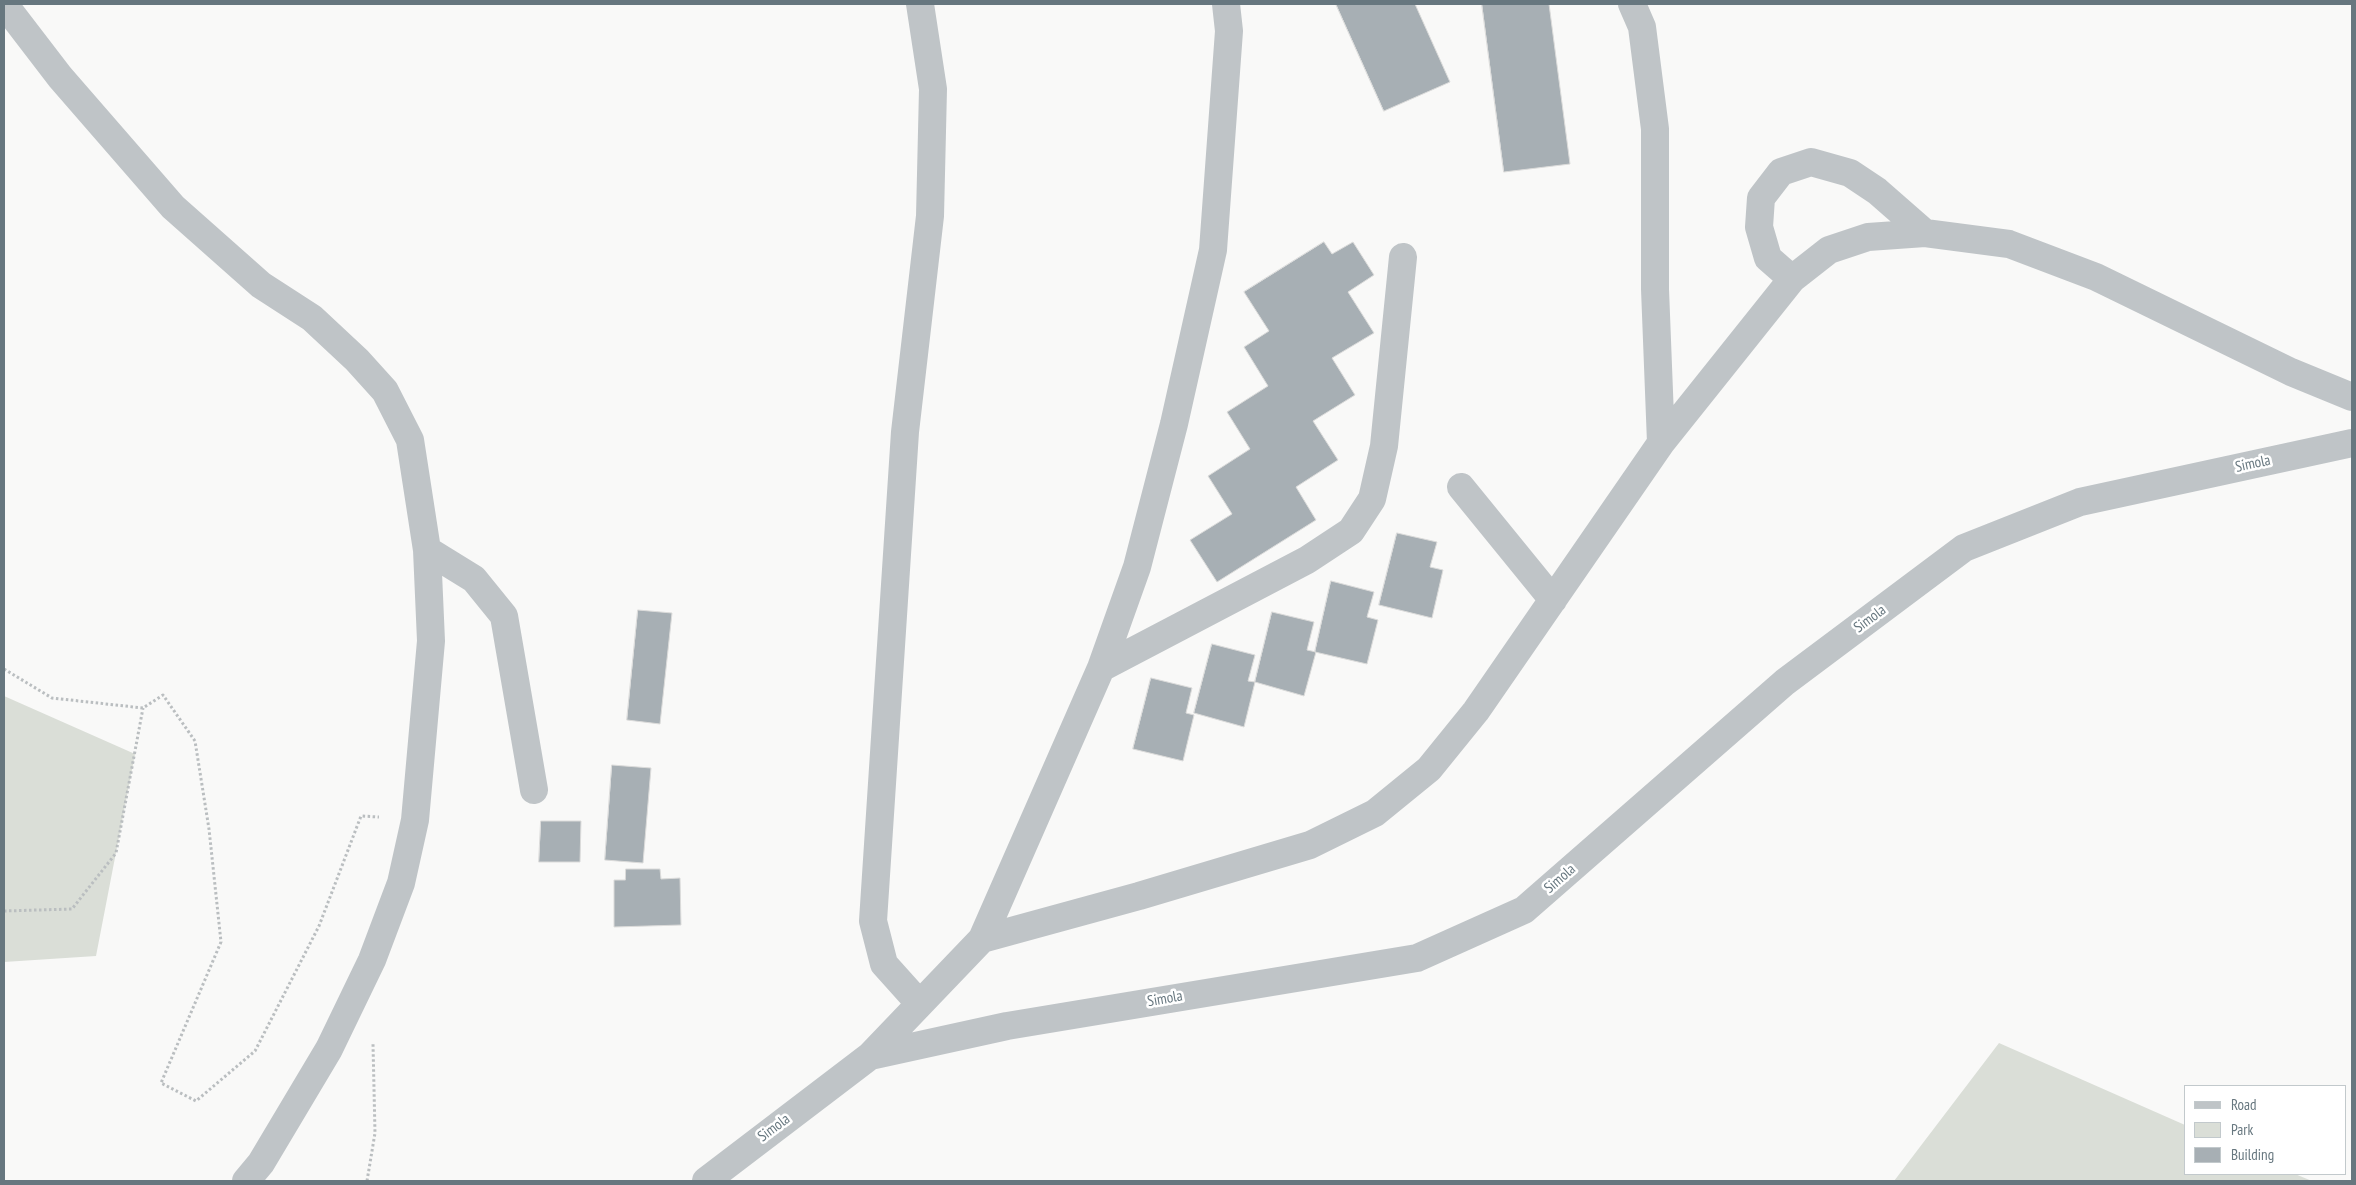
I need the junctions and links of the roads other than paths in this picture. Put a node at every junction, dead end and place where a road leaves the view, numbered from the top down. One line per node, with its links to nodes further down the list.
1 (4, 4): 12 (street)
2 (920, 4): 17 (street)
3 (1226, 4): 14 (street)
4 (1632, 4): 9 (street)
5 (1926, 233): 7 (street); 7 (street); 8 (street)
6 (1403, 257): 14 (street)
7 (1792, 279): 9 (street)
8 (2352, 397)
9 (1661, 443): 13 (street)
10 (2352, 443): 18 (street, Simola)
11 (1461, 487): 13 (street)
12 (427, 550): 15 (street); 19 (street)
13 (1553, 600): 16 (street)
14 (1101, 668): 16 (street)
15 (534, 790)
16 (982, 938): 17 (street)
17 (919, 1003): 18 (street)
18 (870, 1056): 20 (street, Simola)
19 (246, 1181)
20 (706, 1181)

